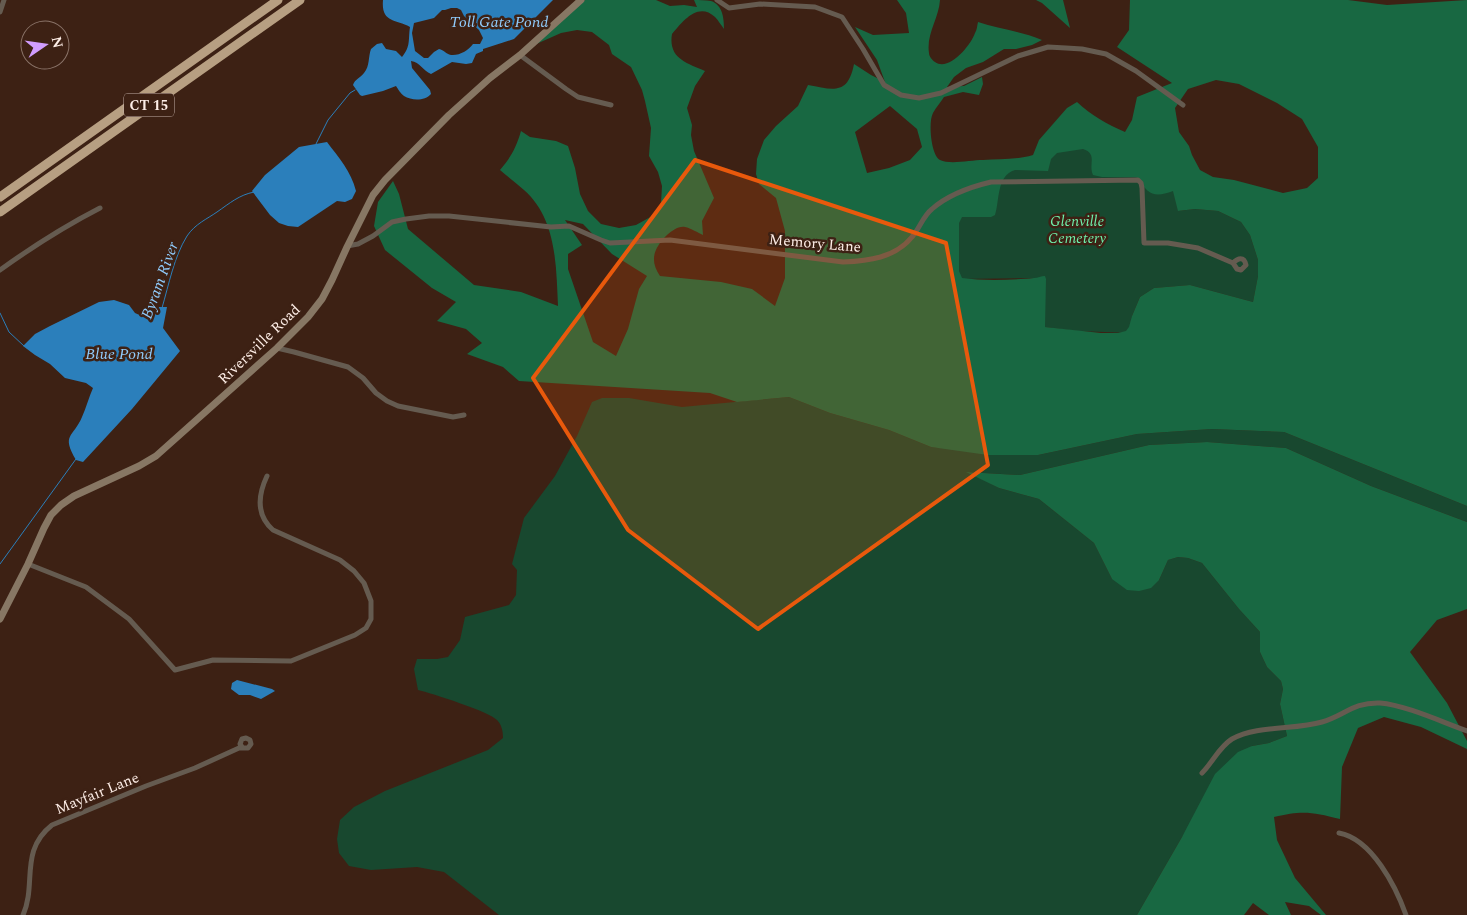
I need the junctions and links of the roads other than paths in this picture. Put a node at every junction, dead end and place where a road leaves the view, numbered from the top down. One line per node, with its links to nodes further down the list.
1 (4, 0): 6 (street)
2 (278, 0): 10 (highway, CT 15)
3 (300, 0): 12 (highway, CT 15)
4 (581, 0): 7 (street, Riversville Road)
5 (717, 0): 9 (street)
6 (0, 12)
7 (520, 55): 8 (street); 13 (street, Riversville Road)
8 (610, 105)
9 (1183, 105)
10 (0, 197)
11 (100, 208): 15 (street)
12 (0, 212)
13 (347, 246): 14 (street, Memory Lane); 16 (street, Riversville Road)
14 (1233, 262)
15 (0, 270)
16 (277, 348): 17 (street); 19 (street, Riversville Road)
17 (464, 415)
18 (267, 476): 19 (street)
19 (28, 564): 20 (street, Riversville Road)
20 (0, 619)
21 (1467, 731): 23 (street)
22 (242, 747): 25 (street, Mayfair Lane)
23 (1202, 773)
24 (1340, 833): 26 (street)
25 (23, 915)
26 (1406, 915)

